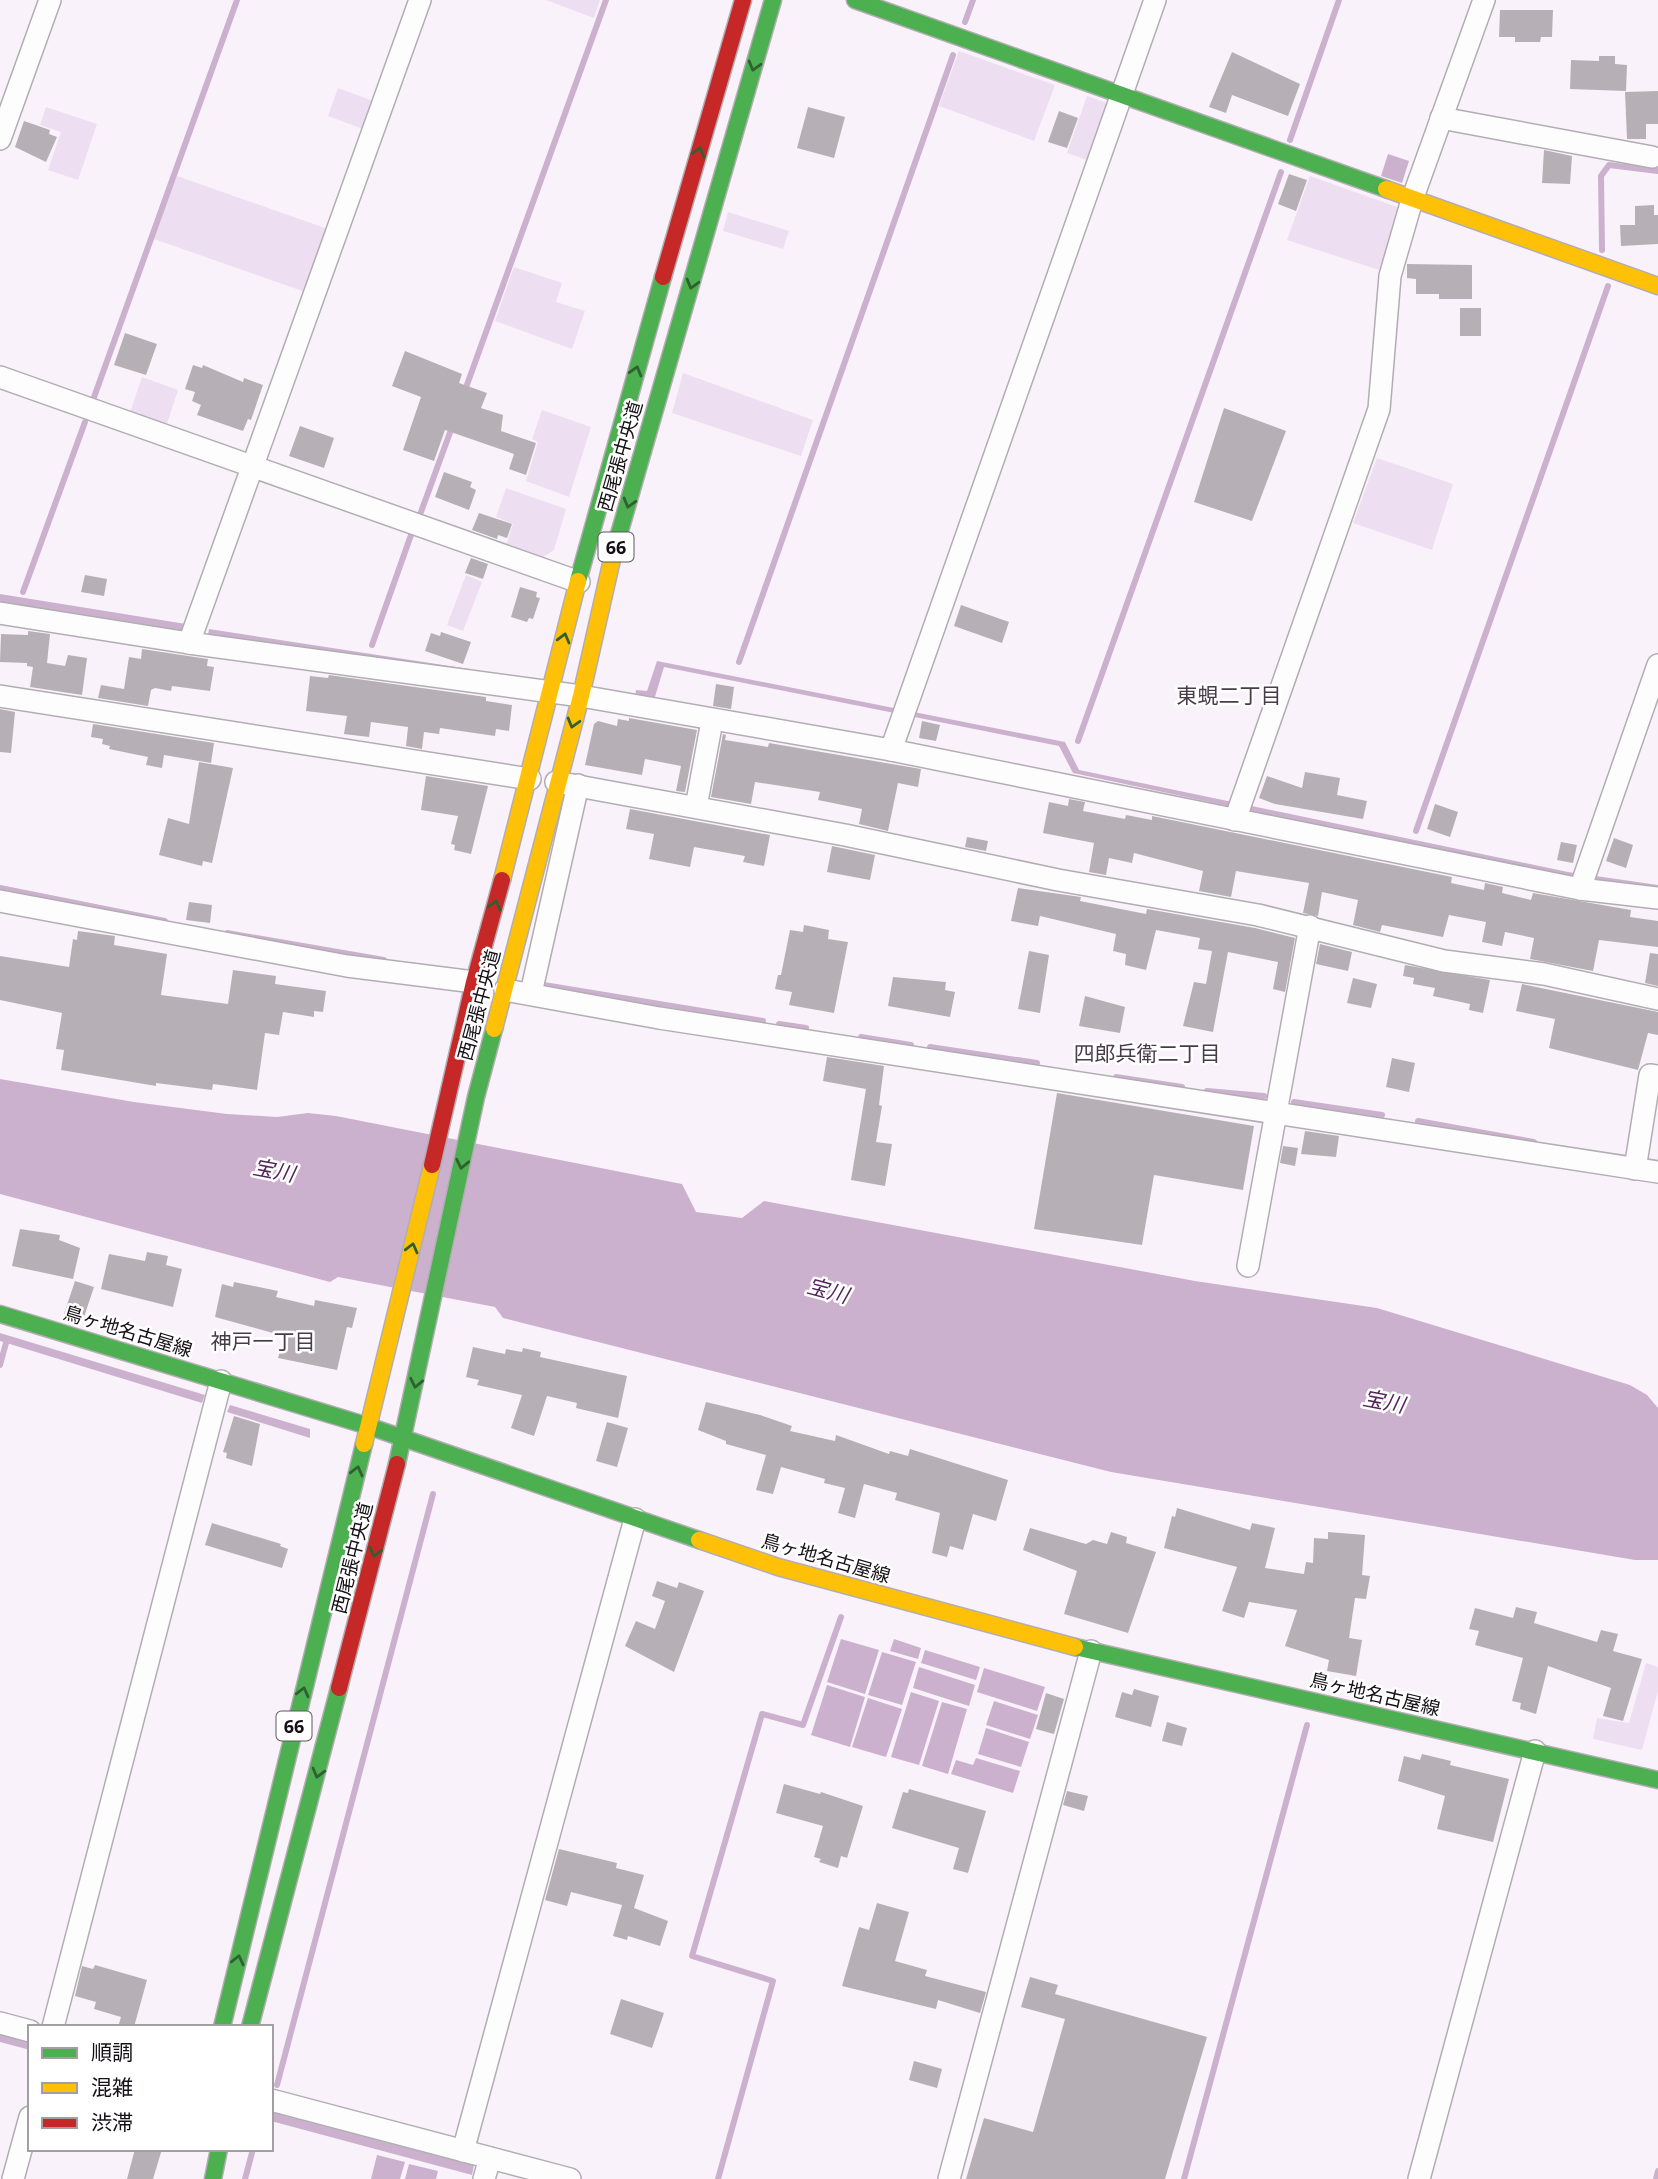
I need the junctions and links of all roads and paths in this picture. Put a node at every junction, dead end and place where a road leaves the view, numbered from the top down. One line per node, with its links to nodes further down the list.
1 (50, 0): 10 (street)
2 (420, 0): 15 (street)
3 (743, 0): 16 (main road, 西尾張中央道 / 66, one-way to 3)
4 (773, 0): 22 (main road, 西尾張中央道 / 66, one-way to 22)
5 (855, 0): 8 (main road)
6 (1155, 0): 8 (street)
7 (1484, 0): 9 (street)
8 (1121, 96): 12 (main road); 24 (street)
9 (1441, 118): 11 (street); 12 (street)
10 (0, 139)
11 (1652, 157)
12 (1412, 200): 13 (main road); 29 (street)
13 (1658, 286)
14 (0, 377): 15 (street)
15 (255, 468): 16 (street); 18 (street)
16 (579, 582): 20 (main road, 西尾張中央道 / 66, one-way to 16)
17 (0, 613): 18 (street)
18 (189, 643): 20 (street)
19 (1658, 665): 30 (street)
20 (548, 693): 22 (street); 25 (main road, 西尾張中央道 / 66)
21 (0, 696): 25 (street)
22 (580, 696): 23 (street); 26 (main road, 西尾張中央道 / 66, one-way to 26)
23 (712, 721): 24 (street); 28 (street)
24 (891, 750): 29 (street)
25 (530, 779): 34 (main road, 西尾張中央道 / 66, one-way to 25)
26 (556, 782): 27 (street); 35 (main road, 西尾張中央道 / 66)
27 (578, 785): 28 (street); 36 (street)
28 (696, 807): 33 (street)
29 (1239, 810): 30 (street)
30 (1583, 881): 31 (street)
31 (1658, 898)
32 (0, 901): 34 (street)
33 (1310, 926): 37 (street); 39 (street)
34 (474, 982): 45 (main road, 西尾張中央道 / 66, one-way to 34)
35 (505, 990): 36 (street); 46 (main road, 西尾張中央道 / 66, one-way to 46)
36 (531, 993): 39 (street)
37 (1658, 999)
38 (1658, 1076): 40 (street)
39 (1276, 1112): 40 (street); 42 (street)
40 (1635, 1169): 41 (street)
41 (1658, 1172)
42 (1248, 1266)
43 (0, 1314): 44 (main road, 鳥ヶ地名古屋線)
44 (221, 1381): 45 (main road, 鳥ヶ地名古屋線); 52 (street)
45 (368, 1426): 46 (main road, 鳥ヶ地名古屋線); 53 (main road, 西尾張中央道 / 66, one-way to 45)
46 (404, 1439): 47 (main road, 鳥ヶ地名古屋線); 54 (main road, 西尾張中央道 / 66, one-way to 54)
47 (635, 1519): 48 (main road, 鳥ヶ地名古屋線); 59 (street)
48 (1091, 1651): 49 (main road, 鳥ヶ地名古屋線); 65 (street)
49 (1535, 1751): 50 (main road, 鳥ヶ地名古屋線); 66 (street)
50 (1658, 1780)
51 (0, 2023): 55 (street)
52 (54, 2025)
53 (222, 2025)
54 (251, 2025)
55 (28, 2030)
56 (273, 2101): 59 (street)
57 (28, 2124): 61 (street)
58 (219, 2151): 62 (main road)
59 (463, 2151): 60 (street)
60 (490, 2158): 63 (street); 64 (street)
61 (13, 2179)
62 (213, 2179)
63 (484, 2179)
64 (570, 2179)
65 (948, 2179)
66 (1419, 2179)

